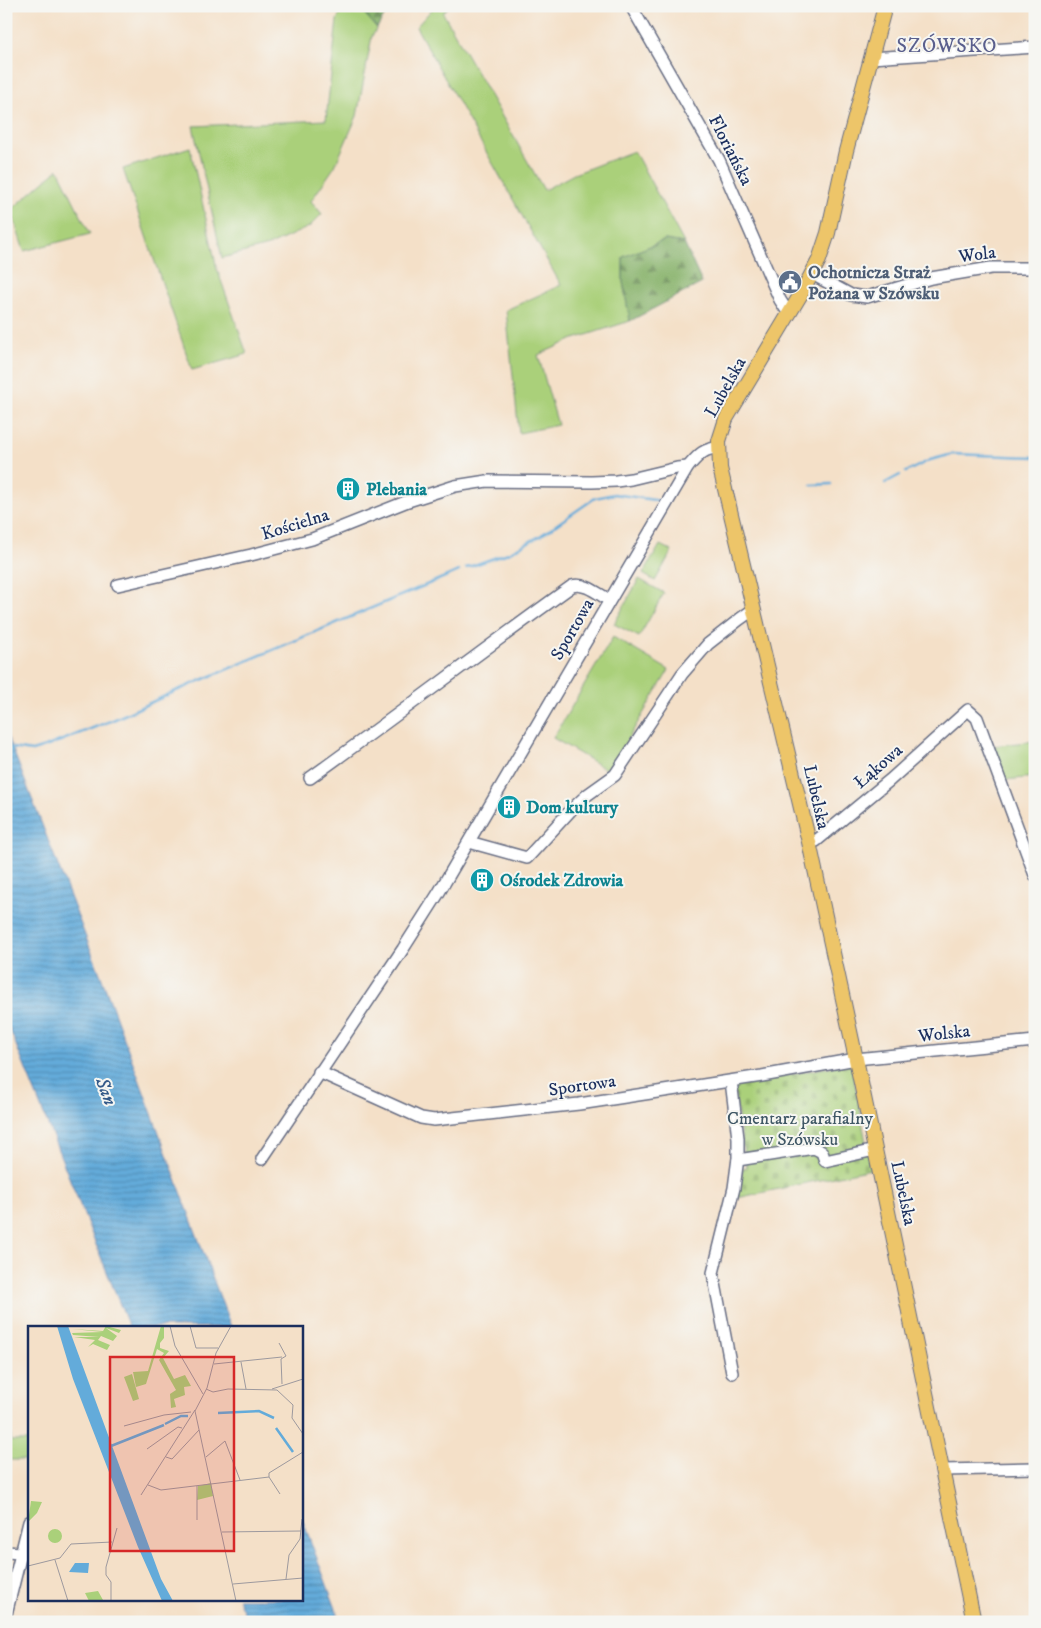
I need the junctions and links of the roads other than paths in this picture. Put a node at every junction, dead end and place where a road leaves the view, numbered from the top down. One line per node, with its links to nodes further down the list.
1 (631, 6): 7 (street, Floriańska)
2 (885, 6): 4 (main road, Lubelska)
3 (1035, 47): 4 (street)
4 (870, 58): 6 (main road, Lubelska)
5 (1035, 268): 6 (street, Wola)
6 (812, 274): 7 (main road, Lubelska)
7 (789, 314): 8 (main road, Lubelska)
8 (718, 448): 9 (street, Sportowa); 12 (main road, Lubelska)
9 (688, 468): 10 (street, Kościelna); 11 (street, Sportowa)
10 (118, 585)
11 (609, 600): 13 (street); 14 (street, Sportowa)
12 (754, 609): 14 (street); 15 (main road, Lubelska)
13 (310, 778)
14 (469, 842): 19 (street, Sportowa)
15 (809, 842): 16 (street, Łąkowa); 18 (main road, Lubelska)
16 (1035, 875)
17 (1035, 1041): 18 (street, Wolska)
18 (856, 1059): 20 (street, Sportowa); 21 (main road, Lubelska)
19 (319, 1072): 20 (street, Sportowa); 22 (street, Sportowa)
20 (730, 1081): 23 (street)
21 (875, 1150): 23 (street); 26 (main road, Lubelska)
22 (262, 1159)
23 (738, 1160): 24 (street)
24 (732, 1372)
25 (1035, 1468): 26 (street)
26 (943, 1470): 31 (main road, Lubelska)
27 (28, 1526): 29 (street)
28 (6, 1552): 29 (street)
29 (21, 1553): 30 (street)
30 (6, 1614)
31 (974, 1622)

